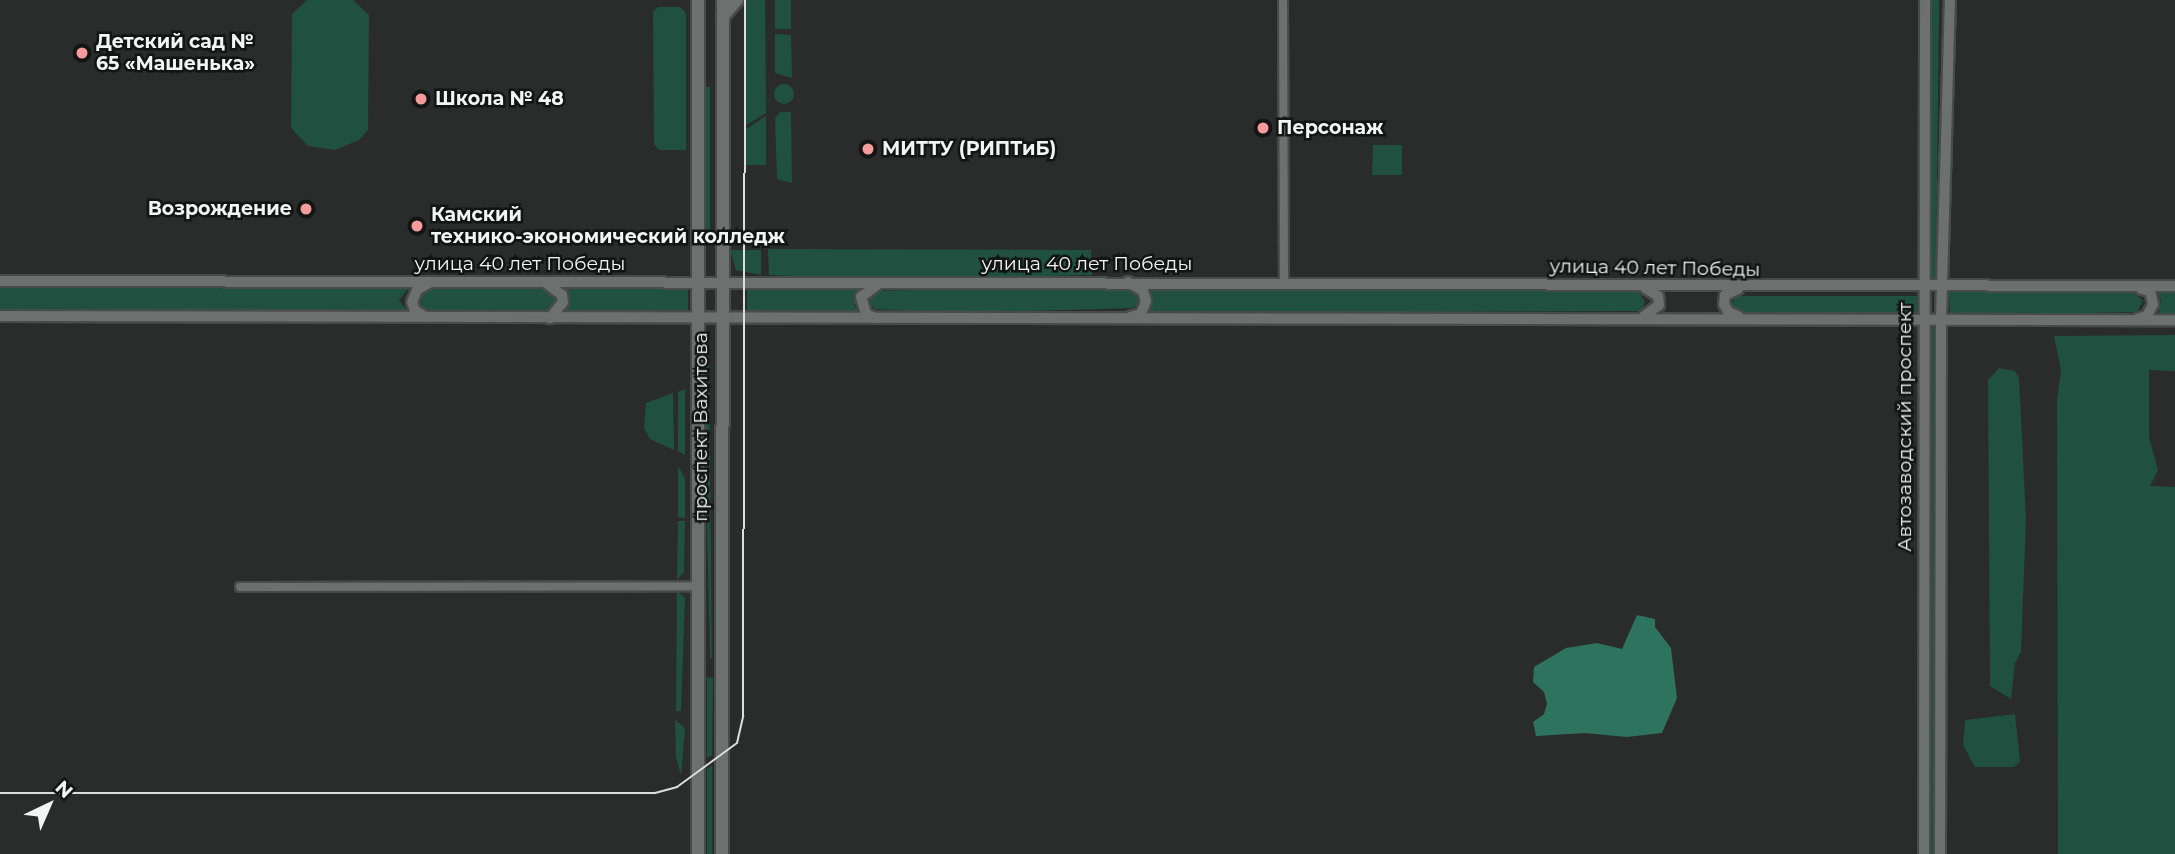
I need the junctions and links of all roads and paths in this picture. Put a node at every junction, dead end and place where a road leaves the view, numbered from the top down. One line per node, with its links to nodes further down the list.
1 (698, 0): 8 (main road, проспект Вахитова)
2 (723, 0): 7 (main road, проспект Вахитова)
3 (737, 0): 7 (main road)
4 (1283, 0): 15 (street)
5 (1925, 0): 20 (street, Автозаводский проспект)
6 (1950, 0): 21 (street, Автозаводский проспект)
7 (723, 16): 9 (main road, проспект Вахитова)
8 (698, 54): 9 (main road); 11 (main road, проспект Вахитова)
9 (722, 57): 14 (main road, проспект Вахитова)
10 (0, 281): 13 (street, улица 40 лет Победы)
11 (699, 281): 14 (street, улица 40 лет Победы); 16 (street, улица 40 лет Победы); 28 (main road, проспект Вахитова)
12 (1124, 281): 15 (street, улица 40 лет Победы); 17 (street, улица 40 лет Победы); 27 (street)
13 (432, 282): 16 (street, улица 40 лет Победы); 25 (street)
14 (722, 282): 17 (street, улица 40 лет Победы); 29 (main road, проспект Вахитова)
15 (1284, 282): 18 (street, улица 40 лет Победы)
16 (546, 283): 26 (street)
17 (881, 283): 30 (street)
18 (1632, 286): 19 (street, улица 40 лет Победы); 31 (street)
19 (1748, 286): 20 (street, улица 40 лет Победы); 32 (street)
20 (1924, 286): 21 (street, улица 40 лет Победы); 33 (street, Автозаводский проспект)
21 (1942, 286): 22 (street, улица 40 лет Победы); 34 (street, Автозаводский проспект)
22 (2130, 286): 23 (street, улица 40 лет Победы); 35 (street)
23 (2175, 286)
24 (0, 316): 25 (street)
25 (435, 318): 26 (street)
26 (550, 318): 28 (street)
27 (1128, 318): 30 (street); 31 (street)
28 (699, 319): 29 (street); 37 (main road, проспект Вахитова)
29 (721, 319): 30 (street); 40 (main road, проспект Вахитова)
30 (876, 319)
31 (1640, 319): 32 (street)
32 (1747, 319): 33 (street)
33 (1922, 319): 34 (street); 41 (street, Автозаводский проспект)
34 (1941, 319): 35 (street); 42 (street, Автозаводский проспект)
35 (2130, 320): 36 (street)
36 (2175, 320)
37 (699, 586): 38 (street); 39 (main road, проспект Вахитова)
38 (240, 587)
39 (698, 649): 40 (main road); 43 (main road, проспект Вахитова)
40 (721, 650): 44 (main road, проспект Вахитова)
41 (1924, 840): 42 (street); 45 (street, Автозаводский проспект)
42 (1940, 841): 46 (street, Автозаводский проспект)
43 (698, 854)
44 (722, 854)
45 (1924, 854)
46 (1940, 854)

